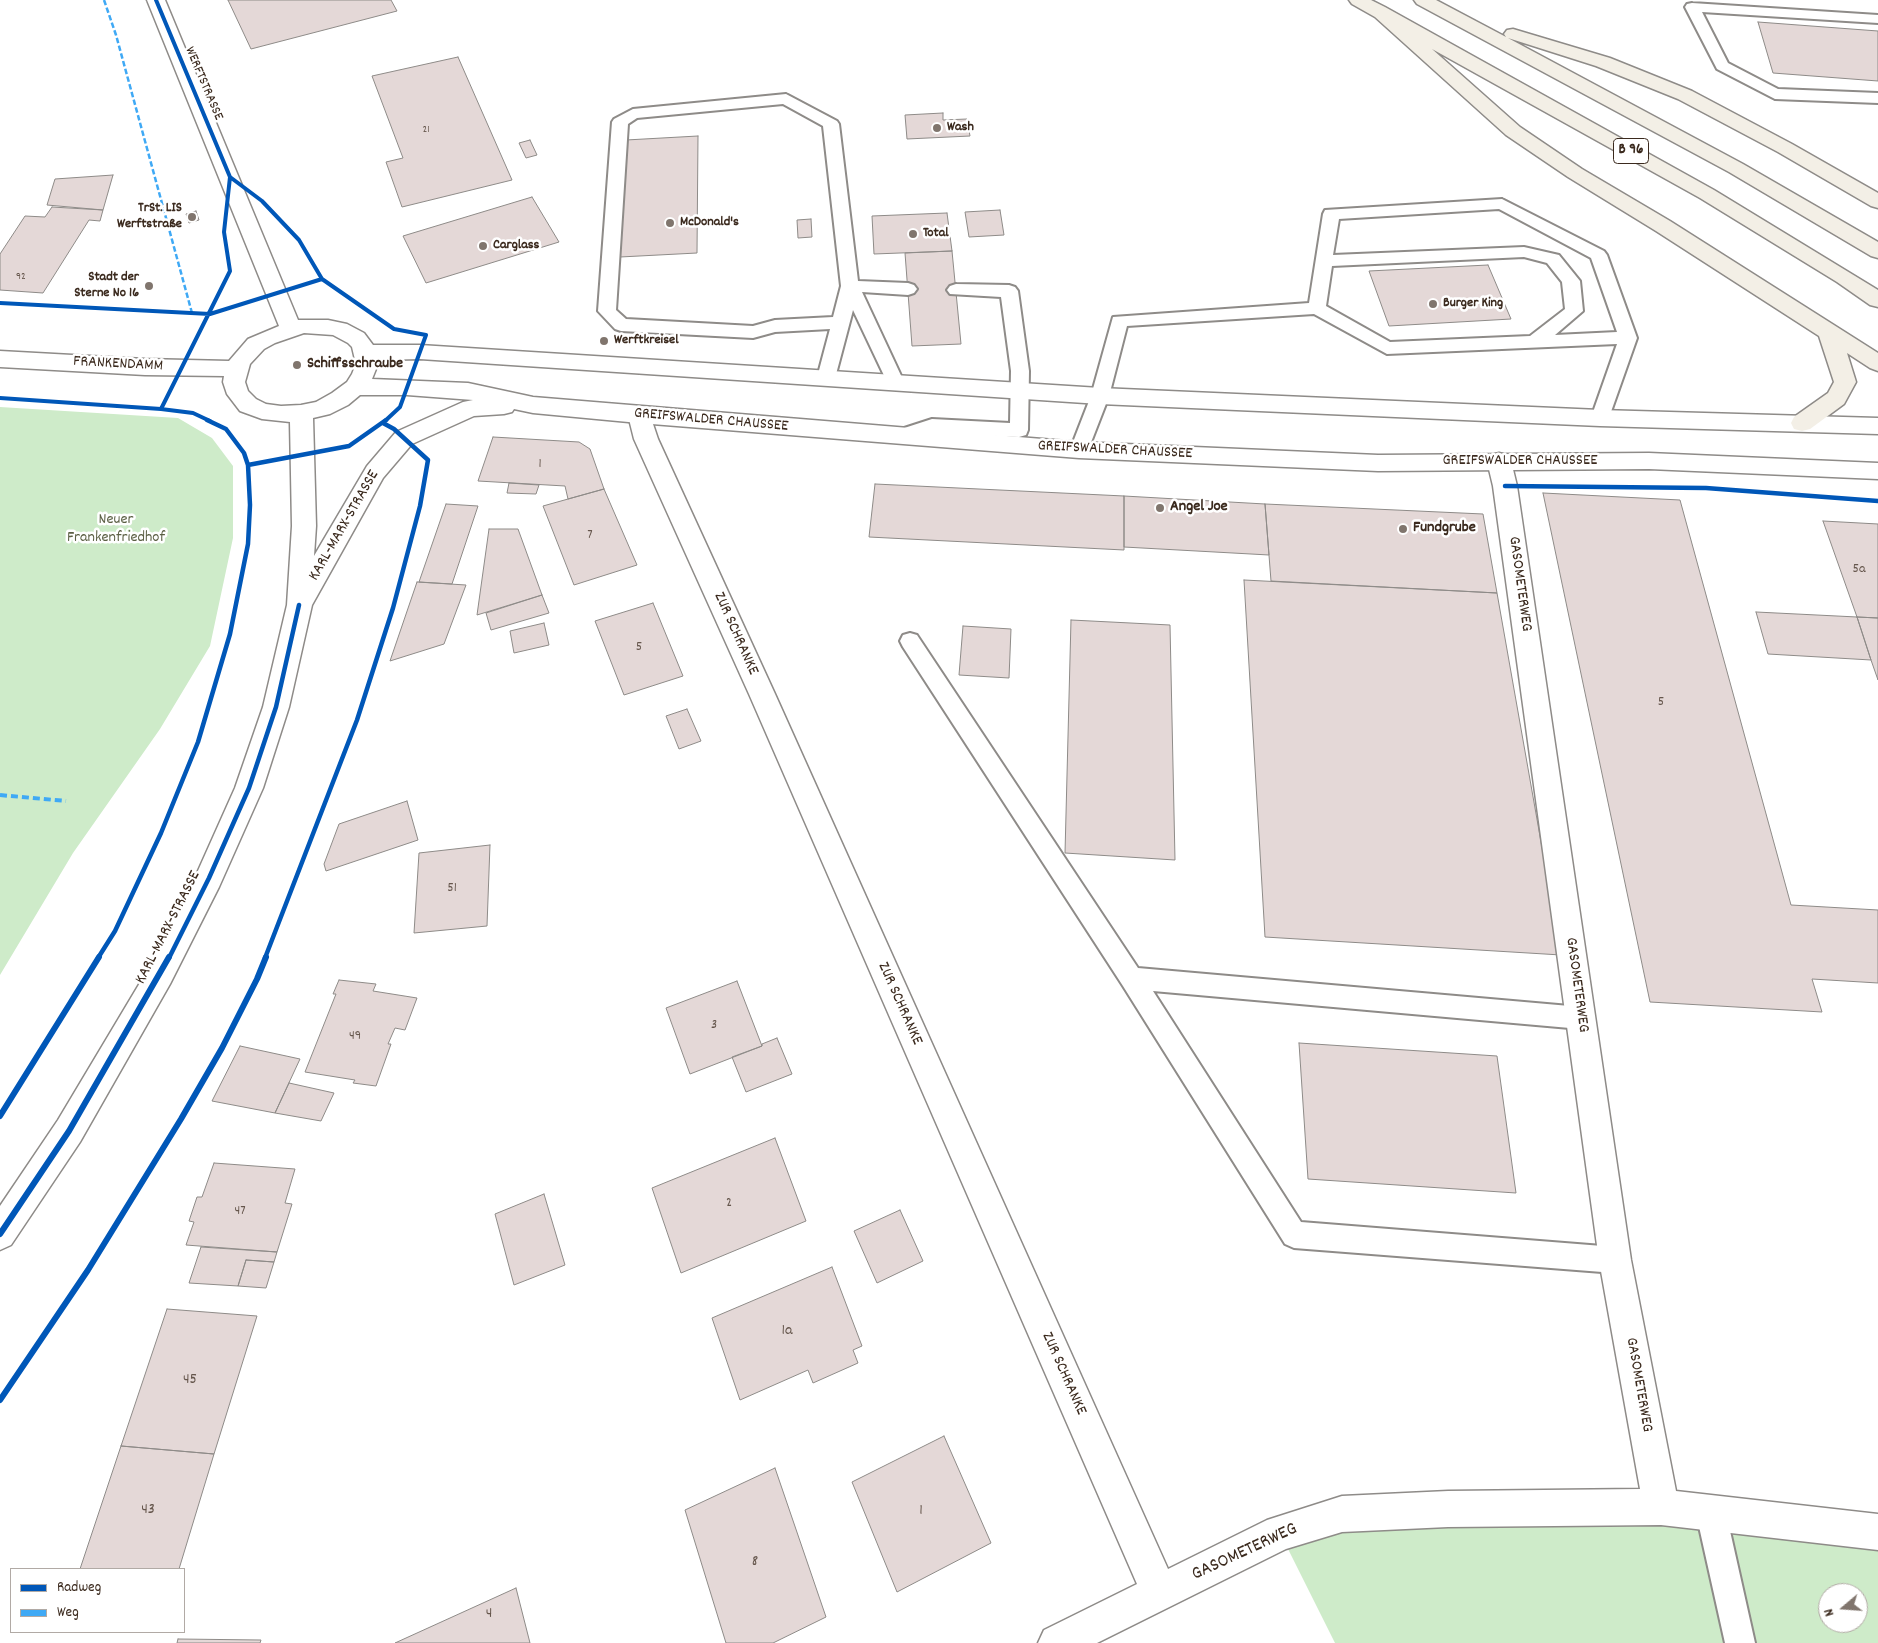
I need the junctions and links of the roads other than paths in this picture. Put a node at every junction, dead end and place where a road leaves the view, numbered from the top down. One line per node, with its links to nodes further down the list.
1 (156, 0): 17 (main road, WERFTSTRASSE)
2 (1358, 0): 4 (highway, B 96)
3 (1424, 0): 5 (highway, B 96)
4 (1379, 11): 14 (highway, B 96); 18 (highway)
5 (1460, 19): 8 (highway); 9 (highway, B 96)
6 (1878, 19): 7 (lane)
7 (1878, 98)
8 (1878, 202)
9 (1878, 251)
10 (1324, 261): 15 (lane); 19 (lane); 20 (lane)
11 (850, 286): 12 (lane); 16 (lane); 16 (lane); 26 (lane)
12 (908, 288)
13 (956, 290): 28 (lane)
14 (1878, 300)
15 (1317, 308): 20 (lane); 29 (lane)
16 (841, 323): 25 (lane)
17 (290, 329): 21 (main road); 24 (main road)
18 (1829, 332): 23 (highway); 34 (highway)
19 (1628, 338): 20 (lane); 33 (lane)
20 (1534, 342)
21 (366, 353): 25 (main road); 27 (main road)
22 (0, 359): 24 (main road, FRANKENDAMM)
23 (1878, 363)
24 (236, 369): 31 (main road)
25 (826, 378): 26 (main road)
26 (895, 382): 28 (main road)
27 (355, 387): 30 (main road, GREIFSWALDER CHAUSSEE); 31 (main road)
28 (1020, 391): 29 (main road); 36 (lane)
29 (1100, 396): 33 (main road); 37 (lane)
30 (533, 405): 32 (main road, GREIFSWALDER CHAUSSEE); 40 (main road, KARL-MARX-STRASSE)
31 (301, 413): 40 (main road, KARL-MARX-STRASSE)
32 (639, 415): 36 (main road, GREIFSWALDER CHAUSSEE); 49 (main road, ZUR SCHRANKE)
33 (1600, 418): 34 (main road)
34 (1802, 423): 35 (main road)
35 (1878, 426)
36 (902, 436): 37 (main road, GREIFSWALDER CHAUSSEE)
37 (1079, 450): 38 (main road, GREIFSWALDER CHAUSSEE)
38 (1499, 461): 39 (main road, GREIFSWALDER CHAUSSEE); 43 (main road, GASOMETERWEG)
39 (1878, 471)
40 (299, 605): 44 (main road, KARL-MARX-STRASSE)
41 (910, 642): 42 (lane)
42 (1131, 978): 43 (lane); 45 (lane)
43 (1580, 1018): 45 (main road, GASOMETERWEG)
44 (0, 1234)
45 (1615, 1260): 46 (main road, GASOMETERWEG)
46 (1661, 1507): 47 (main road, GASOMETERWEG); 49 (main road, GASOMETERWEG)
47 (1711, 1513): 48 (main road, GASOMETERWEG); 51 (lane)
48 (1878, 1532)
49 (1160, 1593): 50 (main road, GASOMETERWEG)
50 (1057, 1643)
51 (1740, 1643)

